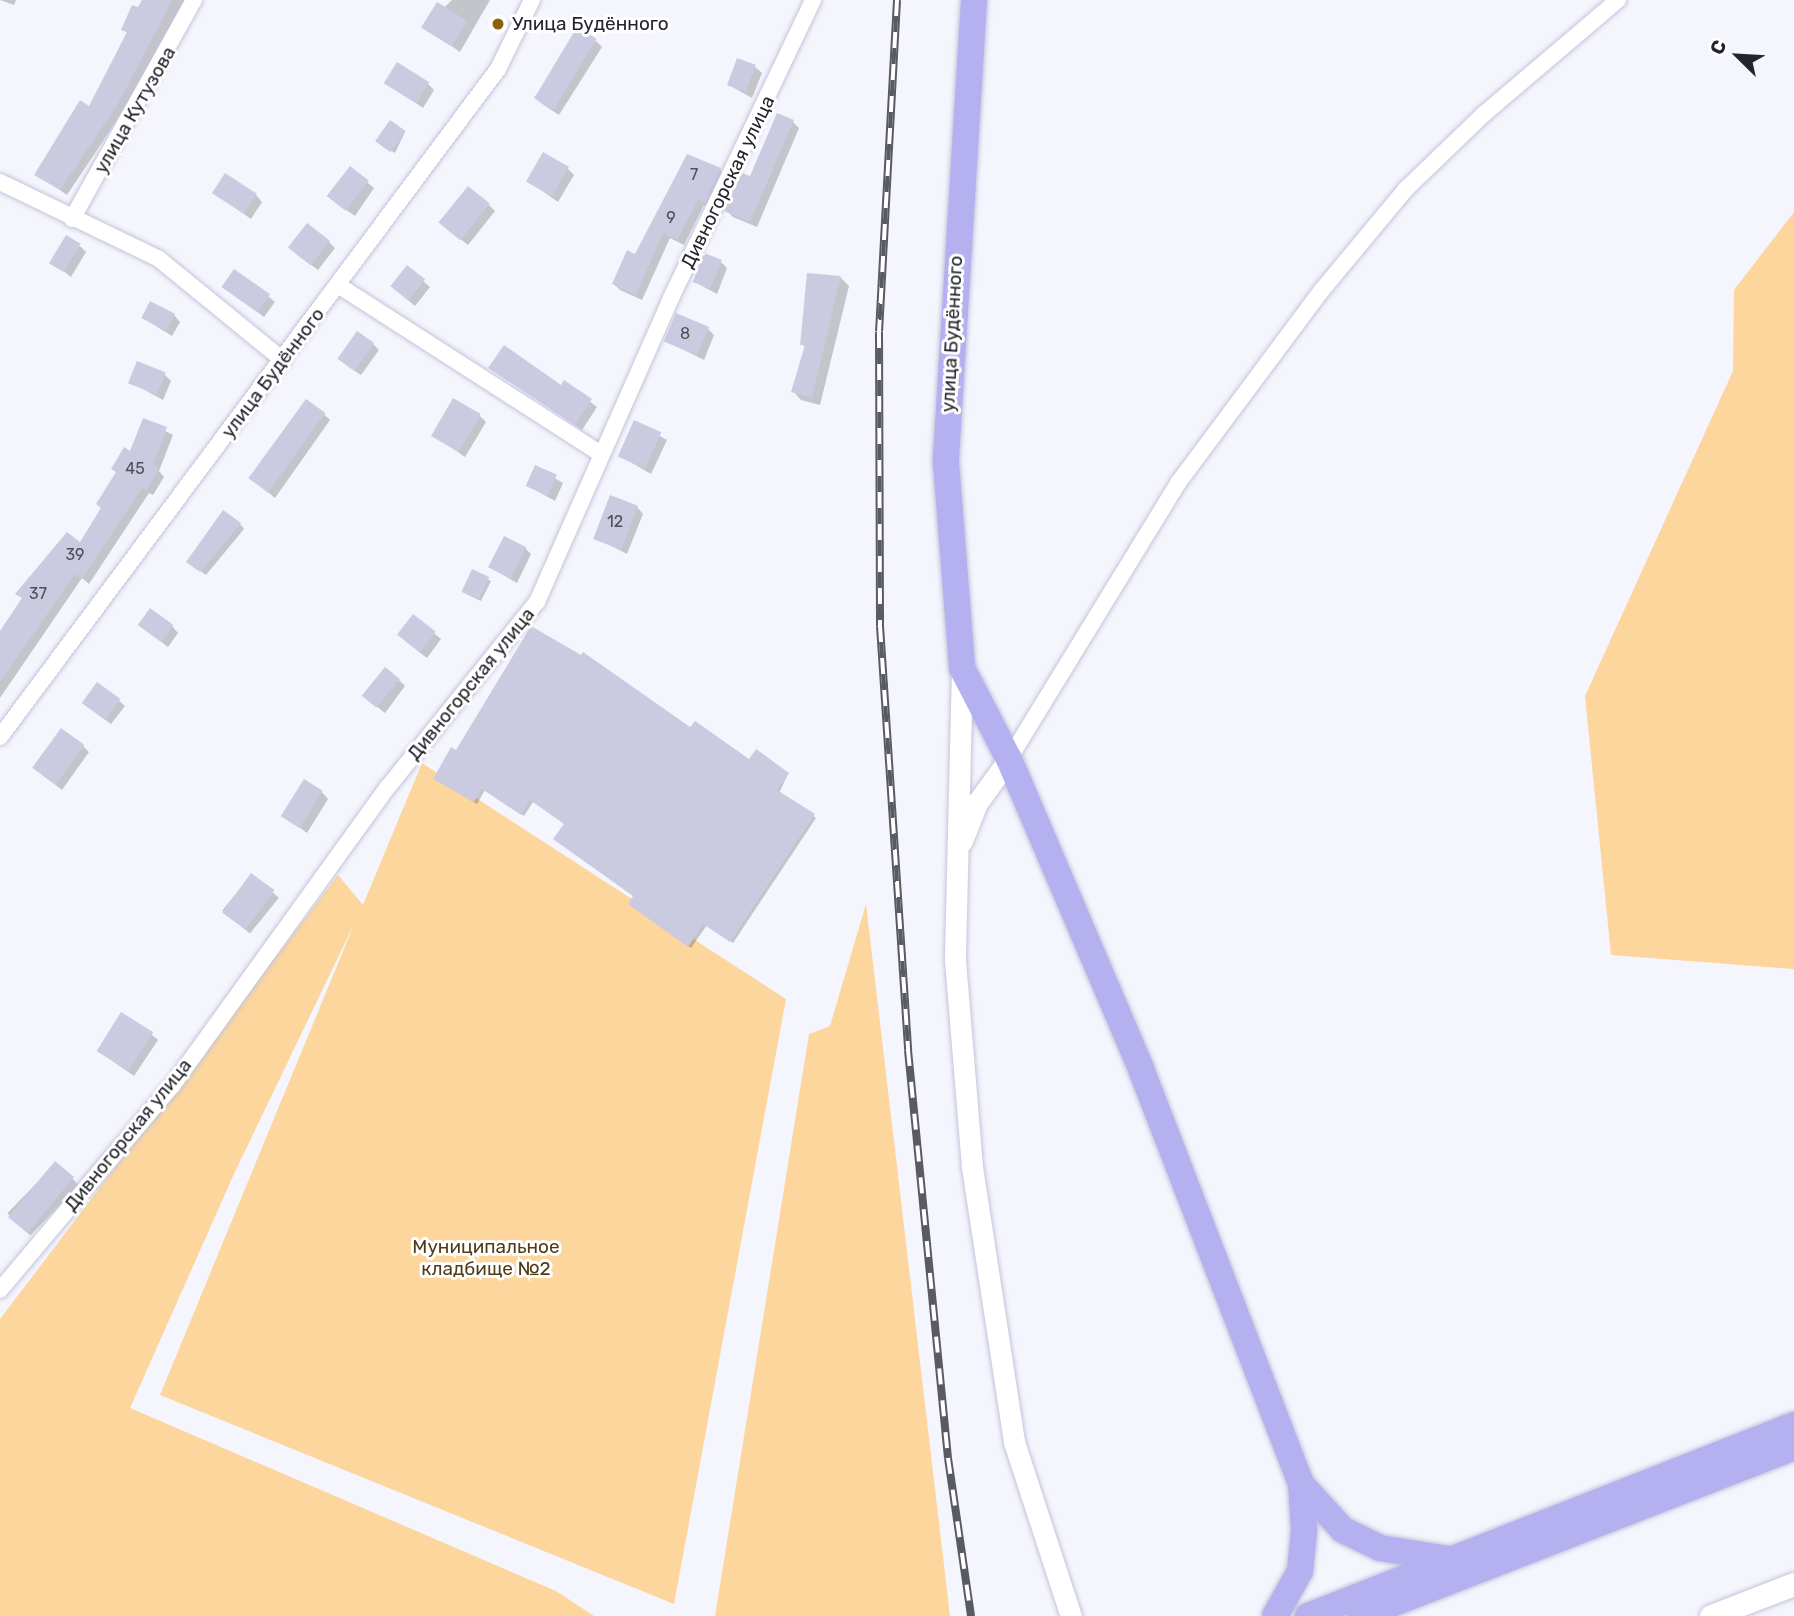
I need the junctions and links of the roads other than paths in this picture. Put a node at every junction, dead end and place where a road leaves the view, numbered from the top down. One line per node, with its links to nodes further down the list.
1 (194, 0): 7 (street, улица Кутузова)
2 (532, 0): 8 (street, улица Будённого)
3 (813, 0): 10 (street, Дивногорская улица)
4 (974, 0): 11 (main road, улица Будённого)
5 (1618, 0): 13 (street)
6 (0, 182): 7 (street)
7 (72, 219): 9 (street)
8 (338, 285): 9 (street, улица Будённого); 10 (street)
9 (283, 360): 12 (street, улица Будённого)
10 (601, 454): 15 (street, Дивногорская улица)
11 (962, 667): 13 (main road); 14 (street)
12 (0, 737)
13 (1009, 760): 14 (street); 18 (main road)
14 (956, 856): 21 (street)
15 (0, 1290)
16 (1794, 1425): 19 (main road)
17 (1794, 1447): 24 (main road)
18 (1301, 1484): 19 (main road); 22 (main road)
19 (1454, 1559): 23 (main road)
20 (1794, 1584): 25 (main road)
21 (1071, 1616)
22 (1275, 1616)
23 (1308, 1616)
24 (1362, 1616)
25 (1712, 1616)

